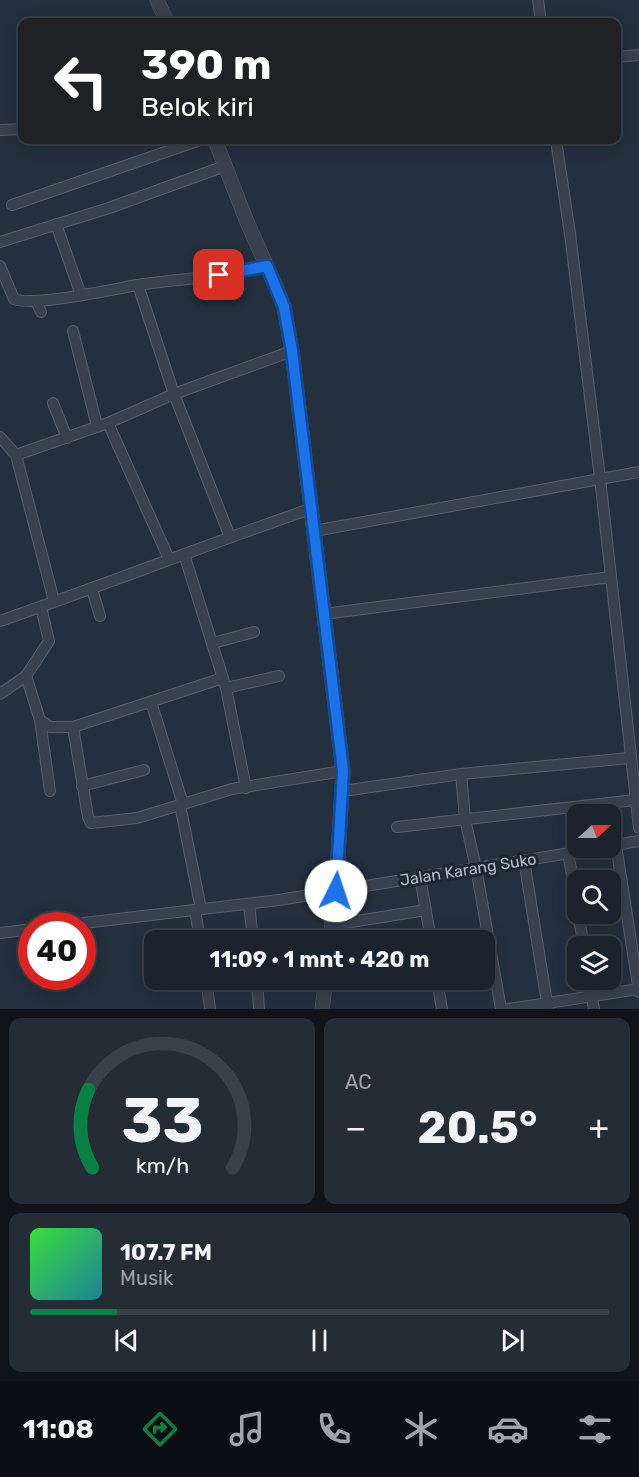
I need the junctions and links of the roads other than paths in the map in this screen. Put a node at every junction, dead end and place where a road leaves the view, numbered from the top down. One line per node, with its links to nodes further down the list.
1 (157, 0): 3 (street)
2 (538, 0): 4 (street)
3 (165, 18)
4 (540, 18)
5 (639, 55): 6 (street)
6 (621, 57)
7 (18, 129): 8 (street)
8 (0, 130)
9 (188, 144): 13 (street)
10 (217, 144): 12 (street)
11 (557, 144): 32 (street)
12 (225, 166): 14 (street); 17 (street)
13 (12, 205)
14 (56, 224): 15 (street); 19 (street)
15 (0, 241)
16 (0, 266): 20 (street)
17 (267, 266): 18 (street); 23 (street)
18 (138, 285): 19 (street); 24 (street)
19 (81, 295): 20 (street)
20 (36, 301): 21 (street)
21 (41, 312)
22 (73, 331): 27 (street)
23 (292, 351): 24 (street); 33 (street)
24 (174, 394): 26 (street); 35 (street)
25 (52, 403): 29 (street)
26 (108, 423): 27 (street); 37 (street)
27 (97, 426): 29 (street)
28 (0, 437): 30 (street)
29 (67, 438): 30 (street)
30 (16, 455): 40 (street)
31 (639, 472): 32 (street)
32 (600, 478): 34 (street); 38 (street)
33 (310, 509): 34 (street); 35 (street)
34 (314, 531): 42 (street)
35 (230, 537): 36 (street)
36 (184, 554): 37 (street); 46 (street)
37 (169, 559): 39 (street)
38 (611, 577): 42 (street); 54 (street)
39 (92, 589): 40 (street); 43 (street)
40 (54, 602): 41 (street)
41 (41, 607): 44 (street); 47 (street)
42 (324, 615): 56 (street)
43 (100, 616)
44 (0, 621)
45 (254, 632): 46 (street)
46 (213, 643): 49 (street)
47 (26, 676): 50 (street); 52 (street)
48 (279, 676): 49 (street)
49 (224, 683): 51 (street); 59 (street)
50 (0, 694)
51 (151, 702): 53 (street); 63 (street)
52 (40, 720): 53 (street); 60 (street)
53 (73, 727): 58 (street)
54 (630, 758): 57 (street); 62 (street)
55 (144, 770): 58 (street)
56 (343, 771): 59 (street); 61 (street)
57 (461, 774): 61 (street); 64 (street)
58 (82, 786): 63 (street)
59 (246, 788): 63 (street)
60 (50, 791)
61 (343, 791): 74 (street)
62 (635, 800): 64 (street); 66 (street)
63 (181, 805): 76 (street)
64 (465, 819): 65 (street); 72 (street)
65 (397, 827)
66 (639, 828)
67 (639, 841): 68 (street)
68 (621, 844)
69 (567, 853): 71 (street, Jalan Karang Suko)
70 (615, 858): 91 (street)
71 (524, 860): 72 (street, Jalan Karang Suko); 93 (street)
72 (476, 868): 73 (street, Jalan Karang Suko); 98 (street)
73 (420, 877): 74 (street, Jalan Karang Suko); 77 (street)
74 (336, 891): 75 (street, Jalan Karang Suko); 79 (street)
75 (249, 904): 76 (street, Jalan Karang Suko); 81 (street)
76 (198, 910): 78 (street, Jalan Karang Suko); 80 (street)
77 (426, 910): 79 (street); 83 (street)
78 (96, 922)
79 (332, 925): 82 (street)
80 (199, 930)
81 (252, 930)
82 (331, 930)
83 (429, 930)
84 (18, 931): 85 (street)
85 (0, 933)
86 (207, 990): 94 (street)
87 (258, 990): 95 (street)
88 (325, 990): 96 (street)
89 (439, 990): 97 (street)
90 (591, 990): 92 (street)
91 (639, 990): 92 (street)
92 (592, 996): 93 (street); 100 (street)
93 (548, 1006): 99 (street)
94 (210, 1008)
95 (259, 1009)
96 (322, 1009)
97 (442, 1009)
98 (501, 1009)
99 (510, 1009)
100 (594, 1009)

